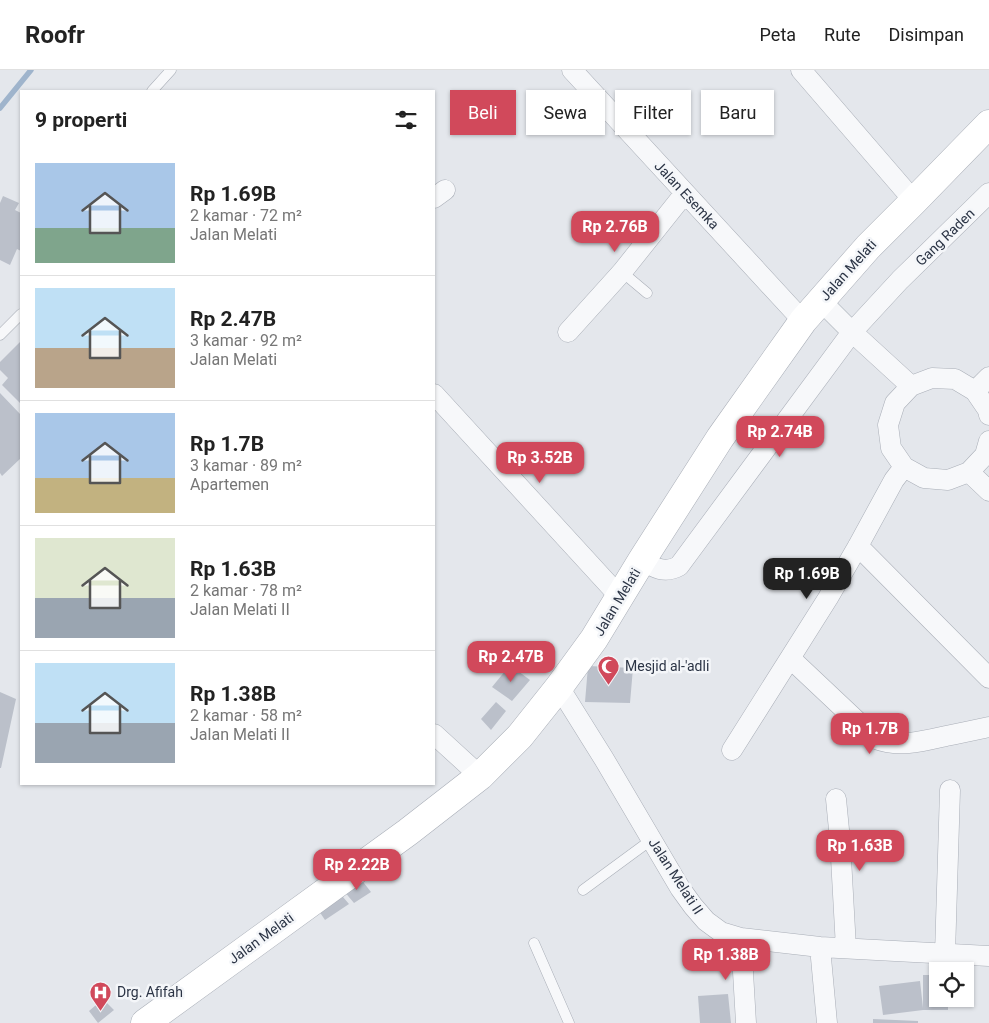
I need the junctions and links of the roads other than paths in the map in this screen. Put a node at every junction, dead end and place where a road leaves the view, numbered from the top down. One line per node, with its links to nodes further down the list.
1 (171, 70): 4 (lane)
2 (572, 70): 6 (street, Jalan Esemka)
3 (801, 70): 8 (street)
4 (153, 90)
5 (989, 124): 8 (main road, Jalan Melati)
6 (685, 193): 9 (street); 13 (street, Jalan Esemka)
7 (989, 193): 15 (street, Gang Raden)
8 (914, 201): 11 (main road, Jalan Melati)
9 (622, 272): 10 (lane); 14 (street)
10 (647, 293)
11 (820, 300): 13 (main road, Jalan Melati); 15 (street)
12 (20, 315): 16 (lane)
13 (803, 321): 26 (main road, Jalan Melati)
14 (568, 332)
15 (852, 332): 18 (street); 26 (street, Gang Raden)
16 (0, 335)
17 (982, 384): 18 (street); 20 (street)
18 (911, 386): 22 (street)
19 (436, 401): 27 (street)
20 (989, 415)
21 (988, 452): 23 (street)
22 (904, 466): 23 (street); 25 (street)
23 (969, 472): 24 (street)
24 (989, 491)
25 (858, 546): 28 (street); 29 (street)
26 (642, 560): 27 (main road, Jalan Melati)
27 (620, 597): 30 (main road, Jalan Melati)
28 (790, 658): 31 (street); 33 (street)
29 (989, 678)
30 (559, 687): 34 (main road, Jalan Melati); 37 (street, Jalan Melati II)
31 (989, 727)
32 (435, 735): 34 (street)
33 (732, 750)
34 (480, 776): 45 (main road, Jalan Melati)
35 (950, 790): 43 (street)
36 (836, 799): 42 (street)
37 (651, 840): 38 (lane); 39 (street, Jalan Melati II)
38 (583, 890)
39 (742, 938): 41 (street, Jalan Melati II); 47 (street)
40 (534, 943): 46 (lane)
41 (820, 947): 42 (street, Jalan Melati II); 48 (street)
42 (846, 948): 43 (street, Jalan Melati II)
43 (945, 954): 44 (street, Jalan Melati II)
44 (989, 956)
45 (145, 1023)
46 (569, 1023)
47 (746, 1023)
48 (826, 1023)

